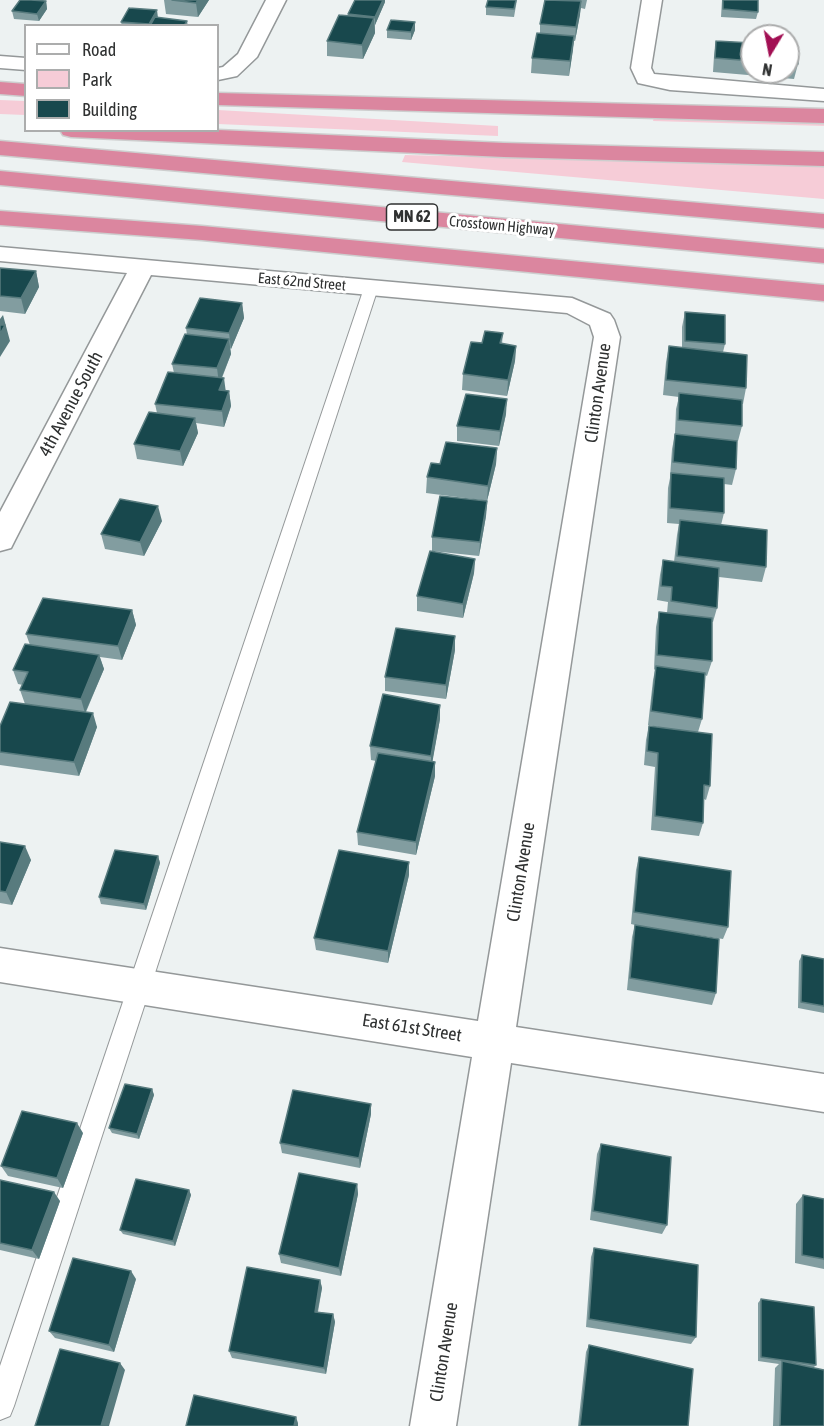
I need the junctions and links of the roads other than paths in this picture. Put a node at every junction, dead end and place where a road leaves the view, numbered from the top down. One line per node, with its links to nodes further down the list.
1 (276, 0): 5 (street)
2 (652, 0): 8 (street)
3 (0, 62): 4 (street)
4 (24, 64)
5 (224, 73)
6 (0, 88): 7 (highway)
7 (24, 90)
8 (824, 96)
9 (219, 99): 10 (highway)
10 (269, 101): 11 (highway); 14 (highway)
11 (824, 116)
12 (113, 132): 15 (highway)
13 (3, 134): 18 (highway, Crosstown Highway / MN 62)
14 (824, 137)
15 (824, 159)
16 (0, 178): 20 (highway, Crosstown Highway / MN 62)
17 (0, 218): 23 (highway)
18 (824, 221)
19 (0, 254): 21 (street, East 62nd Street)
20 (824, 256)
21 (142, 268): 22 (street, East 62nd Street); 25 (street, 4th Avenue South)
22 (371, 288): 24 (street, East 62nd Street); 27 (lane)
23 (824, 294)
24 (601, 320): 28 (street, Clinton Avenue)
25 (0, 540)
26 (0, 965): 27 (street, East 61st Street)
27 (138, 985): 28 (street, East 61st Street); 30 (lane)
28 (494, 1041): 29 (street, East 61st Street); 31 (street, Clinton Avenue)
29 (824, 1093)
30 (0, 1406)
31 (433, 1426)

